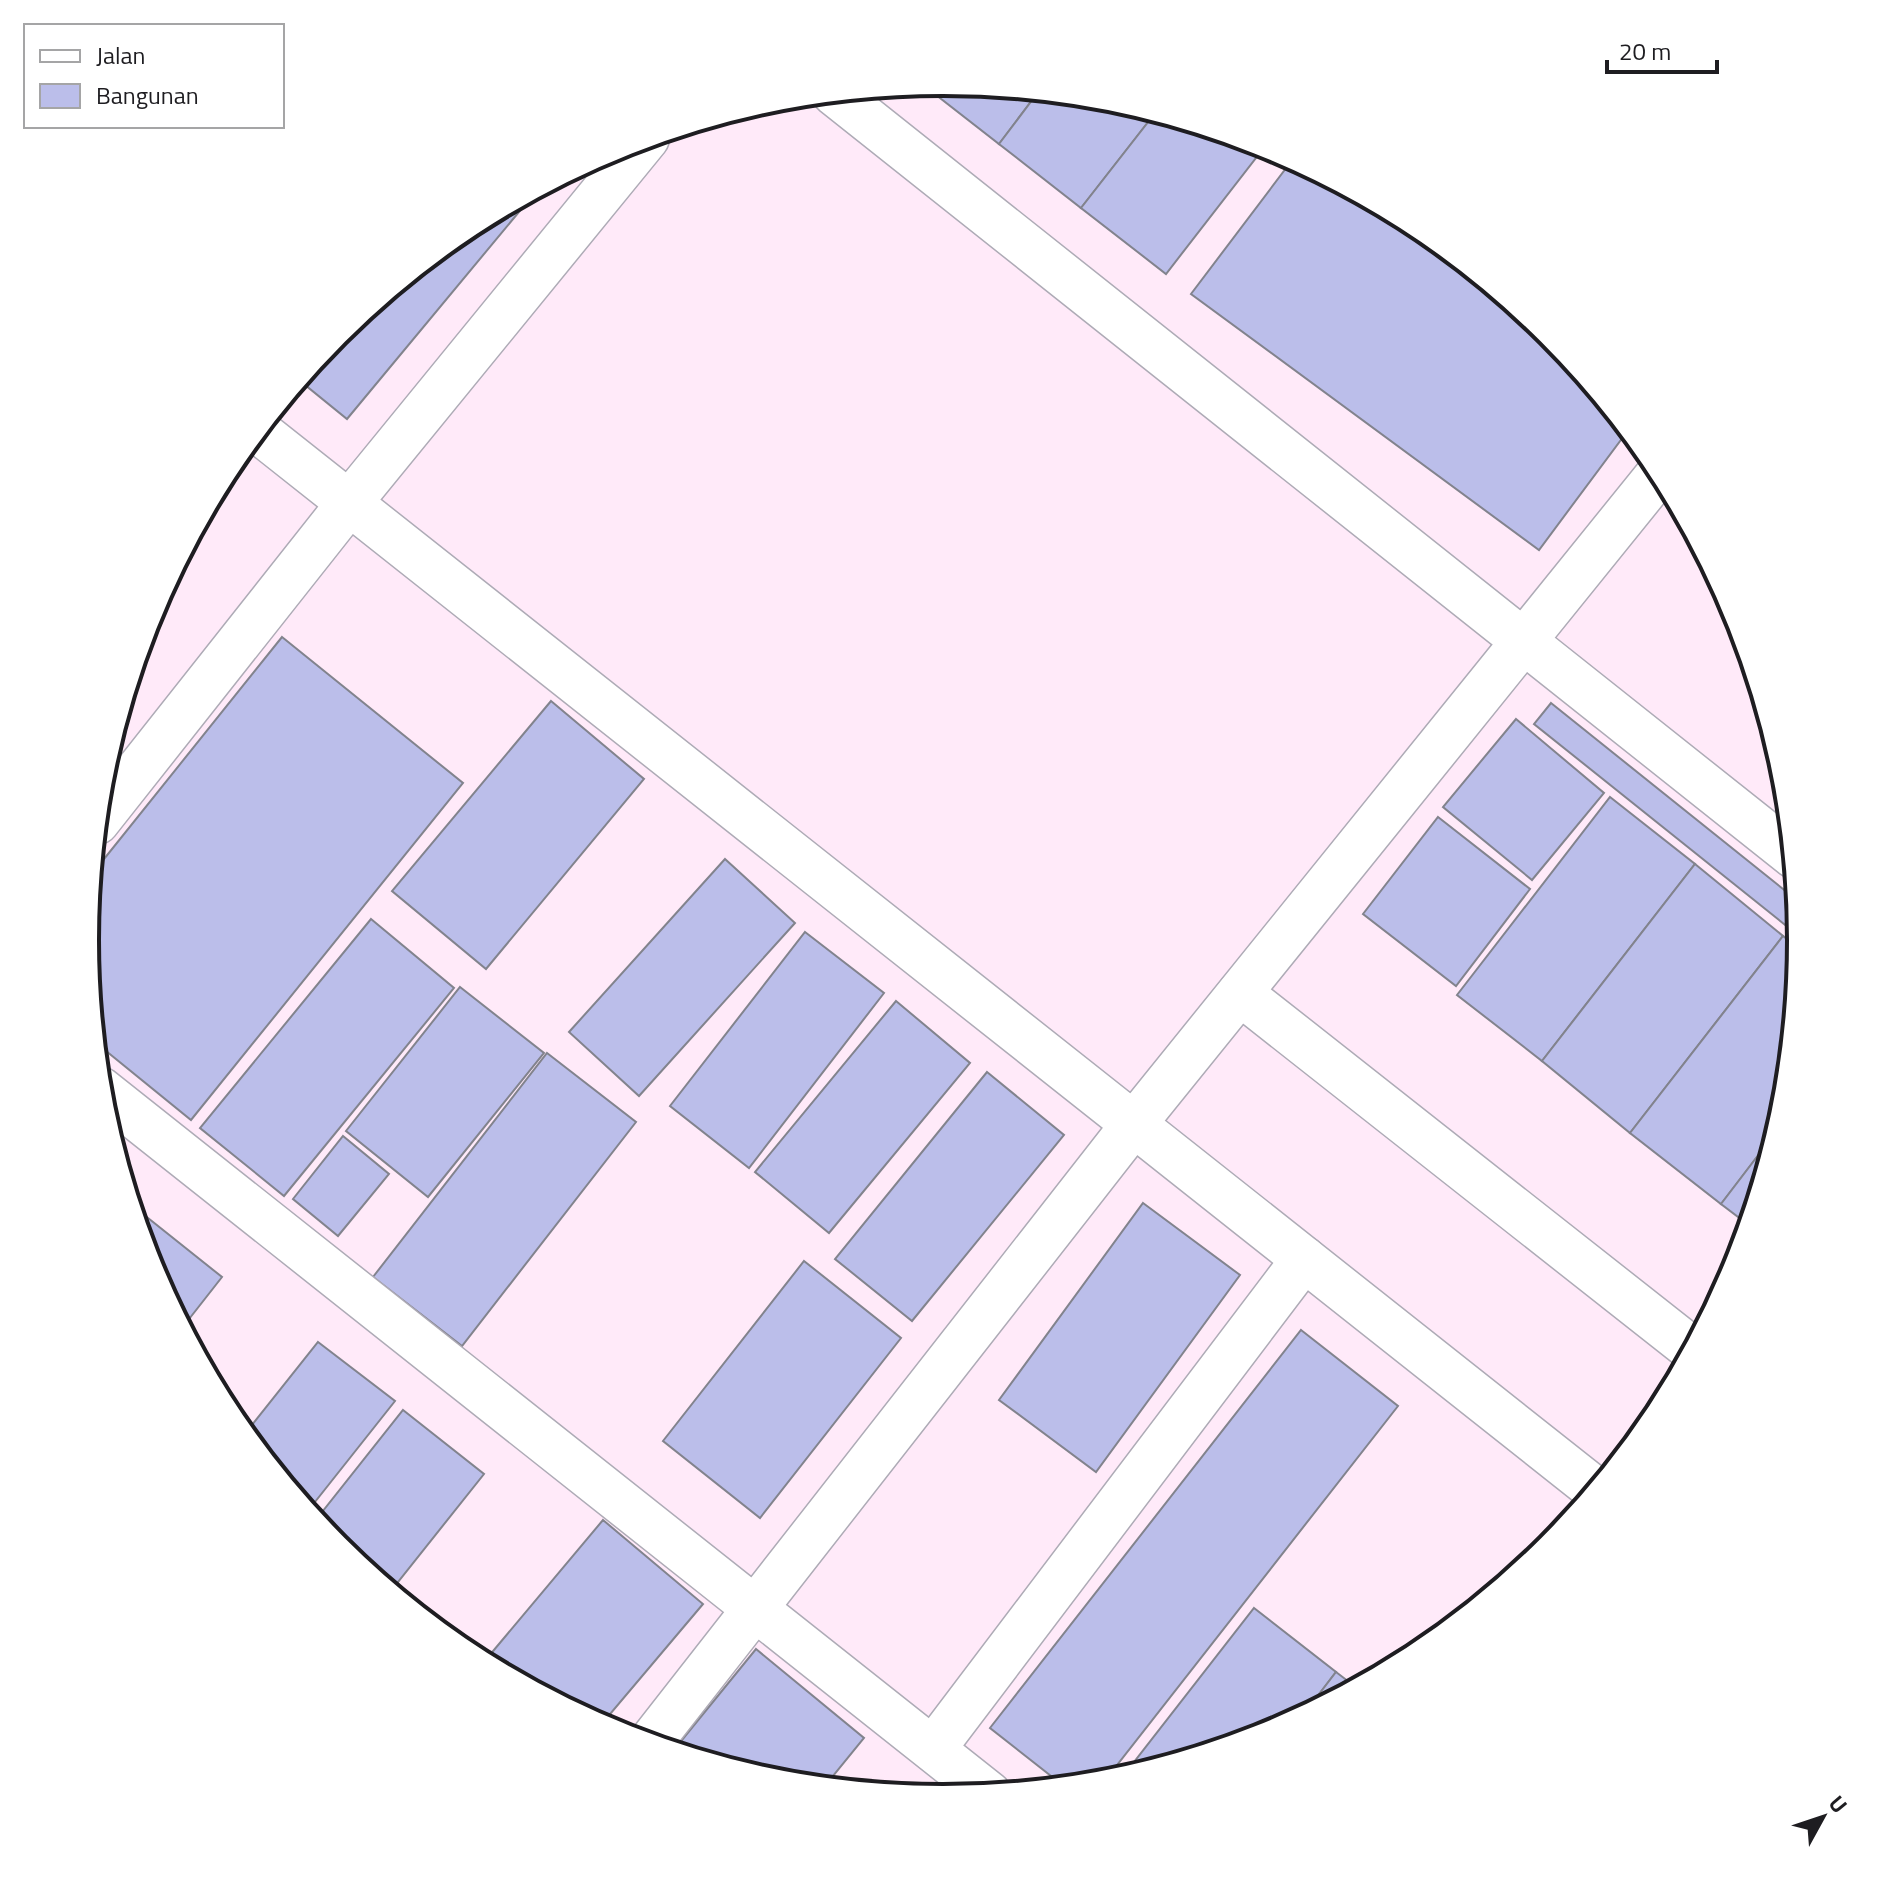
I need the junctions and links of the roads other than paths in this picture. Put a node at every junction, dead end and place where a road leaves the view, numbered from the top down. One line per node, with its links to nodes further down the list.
1 (845, 102): 6 (street)
2 (633, 155): 5 (street)
3 (266, 437): 5 (street)
4 (1653, 482): 6 (street)
5 (350, 502): 7 (street); 11 (street)
6 (1524, 644): 8 (street); 9 (street)
7 (110, 805)
8 (1783, 847)
9 (1240, 993): 11 (street); 13 (street)
10 (114, 1100): 15 (street)
11 (1133, 1125): 12 (street); 15 (street)
12 (1304, 1259): 14 (street); 17 (street)
13 (1685, 1344)
14 (1589, 1484)
15 (756, 1607): 16 (street); 17 (street)
16 (657, 1734)
17 (933, 1749): 18 (street)
18 (976, 1784)

